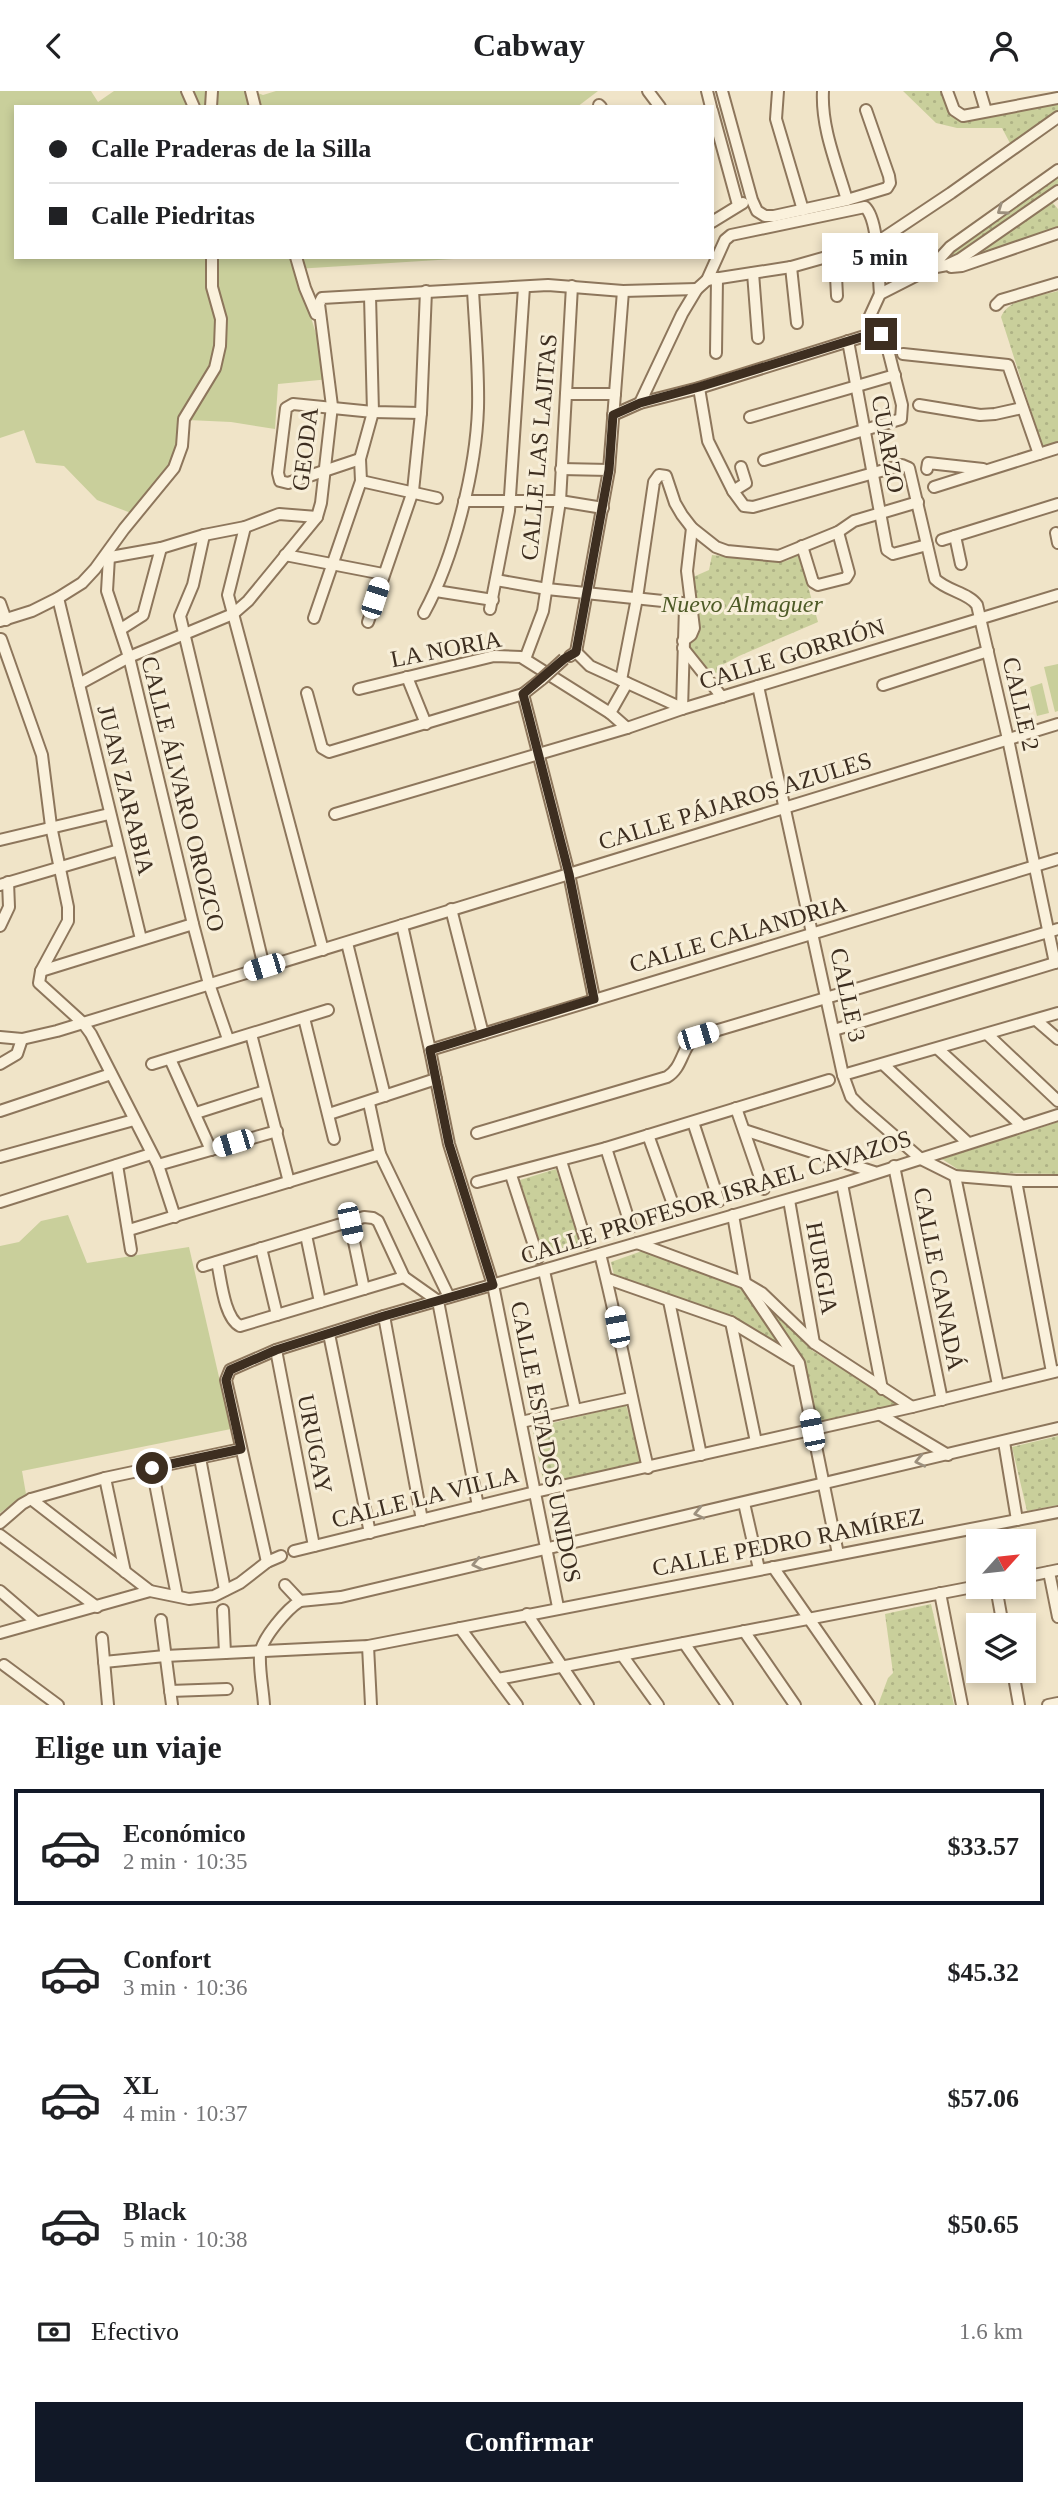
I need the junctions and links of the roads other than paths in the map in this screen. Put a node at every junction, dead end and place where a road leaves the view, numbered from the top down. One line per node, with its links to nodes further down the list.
1 (707, 91): 2 (street)
2 (721, 91): 18 (street)
3 (778, 91): 19 (street)
4 (823, 91): 16 (street)
5 (947, 91): 11 (street)
6 (980, 91): 11 (street)
7 (1027, 91): 9 (street)
8 (1058, 98): 9 (street)
9 (1031, 103): 11 (street)
10 (866, 110): 16 (street)
11 (986, 111)
12 (714, 115): 17 (street)
13 (1058, 117): 22 (street)
14 (1056, 171): 15 (street); 26 (street, one-way to 26)
15 (1058, 191): 26 (street)
16 (847, 200): 19 (street)
17 (738, 205): 18 (street); 20 (street)
18 (754, 205): 19 (street)
19 (803, 210)
20 (714, 221)
21 (1058, 233): 26 (street)
22 (876, 243): 23 (street); 29 (street); 37 (street)
23 (835, 256): 27 (street); 39 (street)
24 (212, 259): 98 (street)
25 (297, 259): 42 (street)
26 (943, 262): 37 (street)
27 (791, 267): 28 (street); 41 (street)
28 (753, 273): 29 (street); 44 (street)
29 (712, 279): 33 (street); 46 (street)
30 (1058, 283): 40 (street)
31 (572, 286): 32 (street); 36 (street); 52 (street, CALLE LAS LAJITAS)
32 (523, 287): 34 (street); 80 (street)
33 (697, 289): 36 (street); 51 (street)
34 (473, 290): 35 (street); 81 (street)
35 (426, 291): 38 (street); 60 (street)
36 (623, 291): 53 (street)
37 (880, 294): 43 (street)
38 (370, 296): 42 (street, GEODA); 59 (street)
39 (837, 296)
40 (996, 305)
41 (797, 323)
42 (323, 329): 57 (street, GEODA)
43 (868, 335): 45 (street); 48 (street)
44 (758, 338)
45 (848, 341): 49 (street, CUARZO); 50 (street)
46 (716, 353)
47 (903, 354): 58 (street)
48 (895, 375): 49 (street); 63 (street)
49 (856, 386): 62 (street); 63 (street, CUARZO)
50 (699, 387): 54 (street); 78 (street)
51 (646, 388): 54 (street); 55 (street)
52 (566, 394): 53 (street); 70 (street, CALLE LAS LAJITAS)
53 (615, 394): 61 (street)
54 (654, 400): 55 (street)
55 (640, 403): 61 (street)
56 (919, 405): 58 (street)
57 (332, 406): 59 (street); 71 (street, GEODA); 71 (street)
58 (1022, 408): 65 (street)
59 (373, 412): 60 (street); 66 (street)
60 (421, 413): 77 (street)
61 (613, 415): 72 (street)
62 (750, 417)
63 (864, 431): 67 (street); 74 (street, CUARZO)
64 (1057, 449): 65 (street)
65 (1039, 454): 73 (street)
66 (360, 459): 71 (street); 75 (street)
67 (764, 460)
68 (927, 466): 73 (street)
69 (741, 467): 78 (street)
70 (561, 469): 72 (street); 82 (street, CALLE LAS LAJITAS)
71 (325, 470): 87 (street, GEODA)
72 (609, 470): 85 (street)
73 (989, 470): 76 (street)
74 (873, 473): 78 (street); 83 (street); 86 (street, CUARZO)
75 (361, 481): 77 (street); 99 (street)
76 (934, 487)
77 (412, 491): 79 (street); 101 (street)
78 (733, 491)
79 (437, 498)
80 (510, 499): 81 (street); 82 (street); 102 (street)
81 (464, 501): 104 (street)
82 (560, 501): 85 (street); 103 (street, CALLE LAS LAJITAS)
83 (918, 502): 86 (street); 94 (street)
84 (1058, 504): 92 (street)
85 (603, 508): 105 (street)
86 (879, 512): 90 (street); 94 (street, CUARZO)
87 (317, 517): 88 (street); 97 (street, GEODA)
88 (244, 527): 91 (street); 111 (street)
89 (692, 528): 95 (street); 108 (street); 119 (street)
90 (838, 532): 95 (street); 95 (street)
91 (204, 535): 96 (street); 117 (street)
92 (955, 536): 93 (street); 100 (street)
93 (942, 540)
94 (927, 545): 113 (street)
95 (802, 546)
96 (161, 548): 98 (street); 116 (street)
97 (285, 555): 99 (street); 111 (street, GEODA)
98 (106, 558): 107 (street); 116 (street, CALLE ÁLVARO OROZCO)
99 (331, 563): 101 (street); 112 (street)
100 (961, 564)
101 (383, 574): 115 (street)
102 (496, 580): 103 (street); 104 (street)
103 (547, 589): 105 (street); 123 (street, CALLE LAS LAJITAS)
104 (436, 591): 110 (street)
105 (588, 592): 108 (street); 121 (street)
106 (1058, 595): 113 (street, CALLE GORRIÓN)
107 (58, 598): 114 (street); 126 (street, JUAN ZARABIA)
108 (637, 598): 119 (street); 125 (street)
109 (0, 603): 114 (street)
110 (424, 613)
111 (233, 614): 117 (street); 159 (street)
112 (314, 618)
113 (981, 619): 120 (street, CALLE 2); 128 (street, CALLE GORRIÓN)
114 (3, 621)
115 (368, 622)
116 (121, 629): 122 (street, CALLE ÁLVARO OROZCO)
117 (183, 635): 122 (street); 161 (street)
118 (1, 639): 143 (street)
119 (683, 645): 132 (street); 133 (street)
120 (988, 651): 127 (street); 138 (street, CALLE 2)
121 (576, 652): 125 (street); 131 (street, bridge)
122 (129, 657): 126 (street); 152 (street, CALLE ÁLVARO OROZCO)
123 (525, 660): 124 (street, LA NORIA); 134 (street, LA NORIA)
124 (407, 677): 129 (street, LA NORIA); 135 (street)
125 (624, 681): 133 (street); 134 (street)
126 (79, 684): 141 (street, JUAN ZARABIA)
127 (883, 685)
128 (758, 686): 132 (street, CALLE GORRIÓN); 140 (street, CALLE 3)
129 (359, 689)
130 (307, 693): 135 (street)
131 (523, 694): 135 (street); 139 (street)
132 (722, 697): 133 (street, CALLE GORRIÓN)
133 (682, 708): 137 (street, CALLE GORRIÓN)
134 (610, 713): 137 (street, LA NORIA)
135 (426, 724)
136 (1058, 724): 138 (street, CALLE PÁJAROS AZULES)
137 (627, 727): 139 (street, CALLE GORRIÓN)
138 (1008, 740): 140 (street, CALLE PÁJAROS AZULES); 148 (street, CALLE 2)
139 (538, 754): 142 (street, CALLE GORRIÓN); 149 (street)
140 (786, 807): 149 (street, CALLE PÁJAROS AZULES); 156 (street, CALLE 3)
141 (109, 814): 143 (street); 145 (street, JUAN ZARABIA)
142 (335, 814)
143 (51, 826): 144 (street); 147 (street)
144 (0, 840)
145 (120, 850): 147 (street); 157 (street, JUAN ZARABIA)
146 (1058, 859): 148 (street, CALLE CALANDRIA)
147 (60, 866): 150 (street); 162 (street)
148 (1035, 866): 155 (street, CALLE 2); 156 (street, CALLE CALANDRIA)
149 (569, 874): 151 (street, CALLE PÁJAROS AZULES); 165 (street)
150 (4, 884): 154 (street)
151 (451, 909): 153 (street, CALLE PÁJAROS AZULES); 173 (street)
152 (193, 924): 157 (street); 163 (street, CALLE ÁLVARO OROZCO)
153 (401, 925): 158 (street, CALLE PÁJAROS AZULES); 180 (street, CALLE ESTADOS UNIDOS)
154 (0, 926)
155 (1053, 930): 160 (street, CALLE 2); 164 (street)
156 (814, 935): 164 (street, CALLE 3); 165 (street, CALLE CALANDRIA)
157 (141, 939): 162 (street)
158 (347, 943): 159 (street, CALLE PÁJAROS AZULES); 190 (street)
159 (323, 950): 161 (street, CALLE PÁJAROS AZULES)
160 (1057, 963): 171 (street)
161 (264, 967): 163 (street, CALLE PÁJAROS AZULES)
162 (41, 971): 170 (street)
163 (209, 984): 170 (street, CALLE PÁJAROS AZULES); 177 (street, CALLE ÁLVARO OROZCO)
164 (827, 997): 171 (street, CALLE 3); 203 (street)
165 (594, 999): 173 (street, CALLE CALANDRIA)
166 (328, 1010): 168 (street)
167 (1058, 1013): 169 (street)
168 (304, 1018): 172 (street); 196 (street)
169 (1036, 1020): 174 (street); 178 (street)
170 (83, 1023): 176 (street, CALLE PÁJAROS AZULES); 185 (street)
171 (834, 1030): 186 (street, CALLE 3)
172 (251, 1034): 177 (street); 189 (street)
173 (483, 1034): 180 (street, CALLE CALANDRIA)
174 (987, 1034): 179 (street); 191 (street)
175 (1, 1038): 176 (street, CALLE PÁJAROS AZULES)
176 (22, 1039): 182 (street)
177 (228, 1039): 181 (street)
178 (1058, 1039)
179 (938, 1049): 184 (street); 200 (street)
180 (430, 1050): 187 (street, CALLE ESTADOS UNIDOS)
181 (170, 1059): 183 (street); 195 (street)
182 (0, 1064)
183 (152, 1065)
184 (884, 1065): 186 (street); 206 (street)
185 (111, 1074): 194 (street); 198 (street)
186 (843, 1075): 212 (street, CALLE 3)
187 (436, 1079): 190 (street); 248 (street, CALLE ESTADOS UNIDOS)
188 (829, 1080): 193 (street)
189 (265, 1091): 195 (street); 202 (street)
190 (385, 1096): 192 (street)
191 (1058, 1101)
192 (369, 1103): 196 (street); 210 (street)
193 (736, 1108): 199 (street); 201 (street)
194 (0, 1111)
195 (196, 1113): 208 (street)
196 (329, 1114): 205 (street)
197 (1058, 1115): 200 (street, CALLE PROFESOR ISRAEL CAVAZOS)
198 (134, 1120): 209 (street); 211 (street)
199 (693, 1122): 204 (street); 227 (street)
200 (1022, 1126): 206 (street, CALLE PROFESOR ISRAEL CAVAZOS)
201 (744, 1130): 217 (street); 225 (street)
202 (277, 1131): 208 (street); 222 (street)
203 (477, 1133)
204 (648, 1135): 207 (street); 233 (street)
205 (334, 1139)
206 (968, 1143): 212 (street, CALLE PROFESOR ISRAEL CAVAZOS)
207 (606, 1148): 213 (street); 232 (street)
208 (211, 1150): 215 (street)
209 (151, 1154): 214 (street); 215 (street)
210 (380, 1154): 222 (street); 250 (street)
211 (0, 1157)
212 (921, 1159): 216 (street, CALLE PROFESOR ISRAEL CAVAZOS); 219 (street, CALLE 3)
213 (561, 1161): 218 (street); 236 (street)
214 (117, 1165): 228 (street); 234 (street)
215 (158, 1165): 230 (street)
216 (894, 1166): 217 (street, CALLE PROFESOR ISRAEL CAVAZOS); 264 (street, CALLE CANADÁ)
217 (874, 1172): 224 (street, CALLE PROFESOR ISRAEL CAVAZOS)
218 (511, 1175): 223 (street); 241 (street)
219 (955, 1176): 220 (street); 261 (street)
220 (1016, 1181): 221 (street); 260 (street)
221 (1058, 1181)
222 (289, 1182): 230 (street)
223 (477, 1182)
224 (842, 1184): 226 (street, CALLE PROFESOR ISRAEL CAVAZOS); 262 (street)
225 (764, 1189)
226 (789, 1200): 229 (street, CALLE PROFESOR ISRAEL CAVAZOS); 257 (street, HURGIA)
227 (719, 1201)
228 (0, 1202)
229 (733, 1215): 233 (street, CALLE PROFESOR ISRAEL CAVAZOS); 247 (street)
230 (175, 1217): 234 (street)
231 (350, 1223): 235 (street); 245 (street); 249 (street)
232 (631, 1227)
233 (681, 1229): 237 (street, CALLE PROFESOR ISRAEL CAVAZOS)
234 (129, 1230): 239 (street)
235 (306, 1235): 238 (street); 251 (street)
236 (586, 1242)
237 (637, 1243): 240 (street, CALLE PROFESOR ISRAEL CAVAZOS); 247 (street)
238 (261, 1248): 242 (street); 253 (street)
239 (131, 1250)
240 (600, 1254): 244 (street, CALLE PROFESOR ISRAEL CAVAZOS); 246 (street)
241 (538, 1258)
242 (217, 1262): 243 (street); 253 (street)
243 (203, 1266)
244 (544, 1271): 248 (street, CALLE PROFESOR ISRAEL CAVAZOS); 266 (street)
245 (404, 1277): 249 (street); 250 (street)
246 (608, 1279): 252 (street); 263 (street)
247 (745, 1283): 257 (street); 259 (street)
248 (493, 1285): 250 (street, CALLE PROFESOR ISRAEL CAVAZOS); 268 (street, CALLE ESTADOS UNIDOS)
249 (364, 1289): 251 (street)
250 (444, 1299): 254 (street, CALLE PROFESOR ISRAEL CAVAZOS); 284 (street)
251 (320, 1301): 253 (street)
252 (669, 1301): 255 (street); 274 (street)
253 (277, 1315)
254 (384, 1316): 256 (street, CALLE PROFESOR ISRAEL CAVAZOS); 286 (street)
255 (731, 1322): 259 (street); 271 (street)
256 (329, 1334): 258 (street, CALLE PROFESOR ISRAEL CAVAZOS); 289 (street)
257 (814, 1343): 262 (street)
258 (276, 1350): 273 (street, CALLE PROFESOR ISRAEL CAVAZOS); 291 (street, URUGAY)
259 (799, 1363): 270 (street)
260 (1055, 1372): 261 (street, CALLE LA VILLA)
261 (998, 1385): 264 (street, CALLE LA VILLA)
262 (882, 1389): 265 (street)
263 (631, 1398): 266 (street); 278 (street)
264 (942, 1400): 265 (street, CALLE LA VILLA)
265 (912, 1407): 267 (street, CALLE LA VILLA)
266 (575, 1409): 268 (street)
267 (879, 1414): 270 (street, CALLE LA VILLA); 275 (street)
268 (521, 1422): 281 (street, CALLE ESTADOS UNIDOS)
269 (1058, 1428): 272 (street)
270 (812, 1430): 271 (street, CALLE LA VILLA); 280 (street)
271 (756, 1442): 274 (street, CALLE LA VILLA)
272 (1004, 1442): 275 (street); 287 (street)
273 (241, 1449): 276 (street); 296 (street)
274 (701, 1455): 278 (street, CALLE LA VILLA)
275 (948, 1455): 280 (street, one-way to 280)
276 (200, 1458): 277 (street); 306 (street)
277 (152, 1468): 279 (street); 308 (street)
278 (648, 1468): 281 (street, CALLE LA VILLA)
279 (105, 1478): 282 (street); 300 (street)
280 (824, 1483): 283 (street); 294 (street)
281 (535, 1492): 284 (street, CALLE LA VILLA); 292 (street, CALLE ESTADOS UNIDOS)
282 (31, 1499): 288 (street); 300 (street)
283 (744, 1503): 292 (street, one-way to 292); 298 (street)
284 (478, 1506): 286 (street, CALLE LA VILLA)
285 (1058, 1512): 287 (street, CALLE PEDRO RAMÍREZ)
286 (422, 1520): 289 (street, CALLE LA VILLA)
287 (1017, 1520): 294 (street, CALLE PEDRO RAMÍREZ)
288 (0, 1523)
289 (370, 1533): 291 (street, CALLE LA VILLA)
290 (0, 1535): 310 (street)
291 (314, 1546): 293 (street, CALLE LA VILLA)
292 (547, 1548): 309 (street, one-way to 309); 311 (street, CALLE ESTADOS UNIDOS)
293 (294, 1551)
294 (838, 1554): 297 (street, CALLE PEDRO RAMÍREZ)
295 (281, 1556): 296 (street)
296 (267, 1562): 306 (street)
297 (773, 1567): 298 (street, CALLE PEDRO RAMÍREZ); 316 (street)
298 (759, 1569): 311 (street, CALLE PEDRO RAMÍREZ)
299 (1054, 1571): 301 (street); 314 (street)
300 (125, 1572): 305 (street)
301 (1036, 1575)
302 (285, 1585): 309 (street)
303 (966, 1588): 307 (street)
304 (0, 1591): 317 (street)
305 (150, 1591): 308 (street); 310 (street)
306 (225, 1591): 308 (street)
307 (940, 1593): 316 (street); 347 (street)
308 (177, 1596)
309 (300, 1601): 324 (street)
310 (97, 1607): 317 (street)
311 (558, 1607): 313 (street, CALLE PEDRO RAMÍREZ)
312 (223, 1610): 325 (street)
313 (527, 1614): 318 (street, CALLE PEDRO RAMÍREZ); 330 (street)
314 (1058, 1617)
315 (161, 1620): 327 (street)
316 (808, 1620): 319 (street); 346 (street)
317 (36, 1622): 320 (street)
318 (460, 1628): 323 (street, CALLE PEDRO RAMÍREZ); 331 (street)
319 (744, 1631): 322 (street); 345 (street)
320 (0, 1633)
321 (102, 1638): 328 (street)
322 (684, 1643): 326 (street); 344 (street)
323 (368, 1646): 324 (street, CALLE PEDRO RAMÍREZ); 340 (street)
324 (260, 1652): 325 (street, CALLE PEDRO RAMÍREZ); 339 (street)
325 (225, 1653): 327 (street, CALLE PEDRO RAMÍREZ)
326 (622, 1655): 330 (street); 343 (street)
327 (165, 1656): 328 (street, CALLE PEDRO RAMÍREZ); 334 (street)
328 (104, 1662): 337 (street)
329 (4, 1665): 336 (street)
330 (561, 1666): 331 (street); 342 (street)
331 (498, 1679): 341 (street)
332 (1015, 1683): 348 (street)
333 (227, 1689): 334 (street)
334 (170, 1691): 338 (street)
335 (1058, 1703): 349 (street)
336 (58, 1705)
337 (108, 1705)
338 (172, 1705)
339 (264, 1705)
340 (371, 1705)
341 (517, 1705)
342 (588, 1705)
343 (658, 1705)
344 (727, 1705)
345 (795, 1705)
346 (869, 1705)
347 (962, 1705)
348 (1019, 1705)
349 (1048, 1705)

